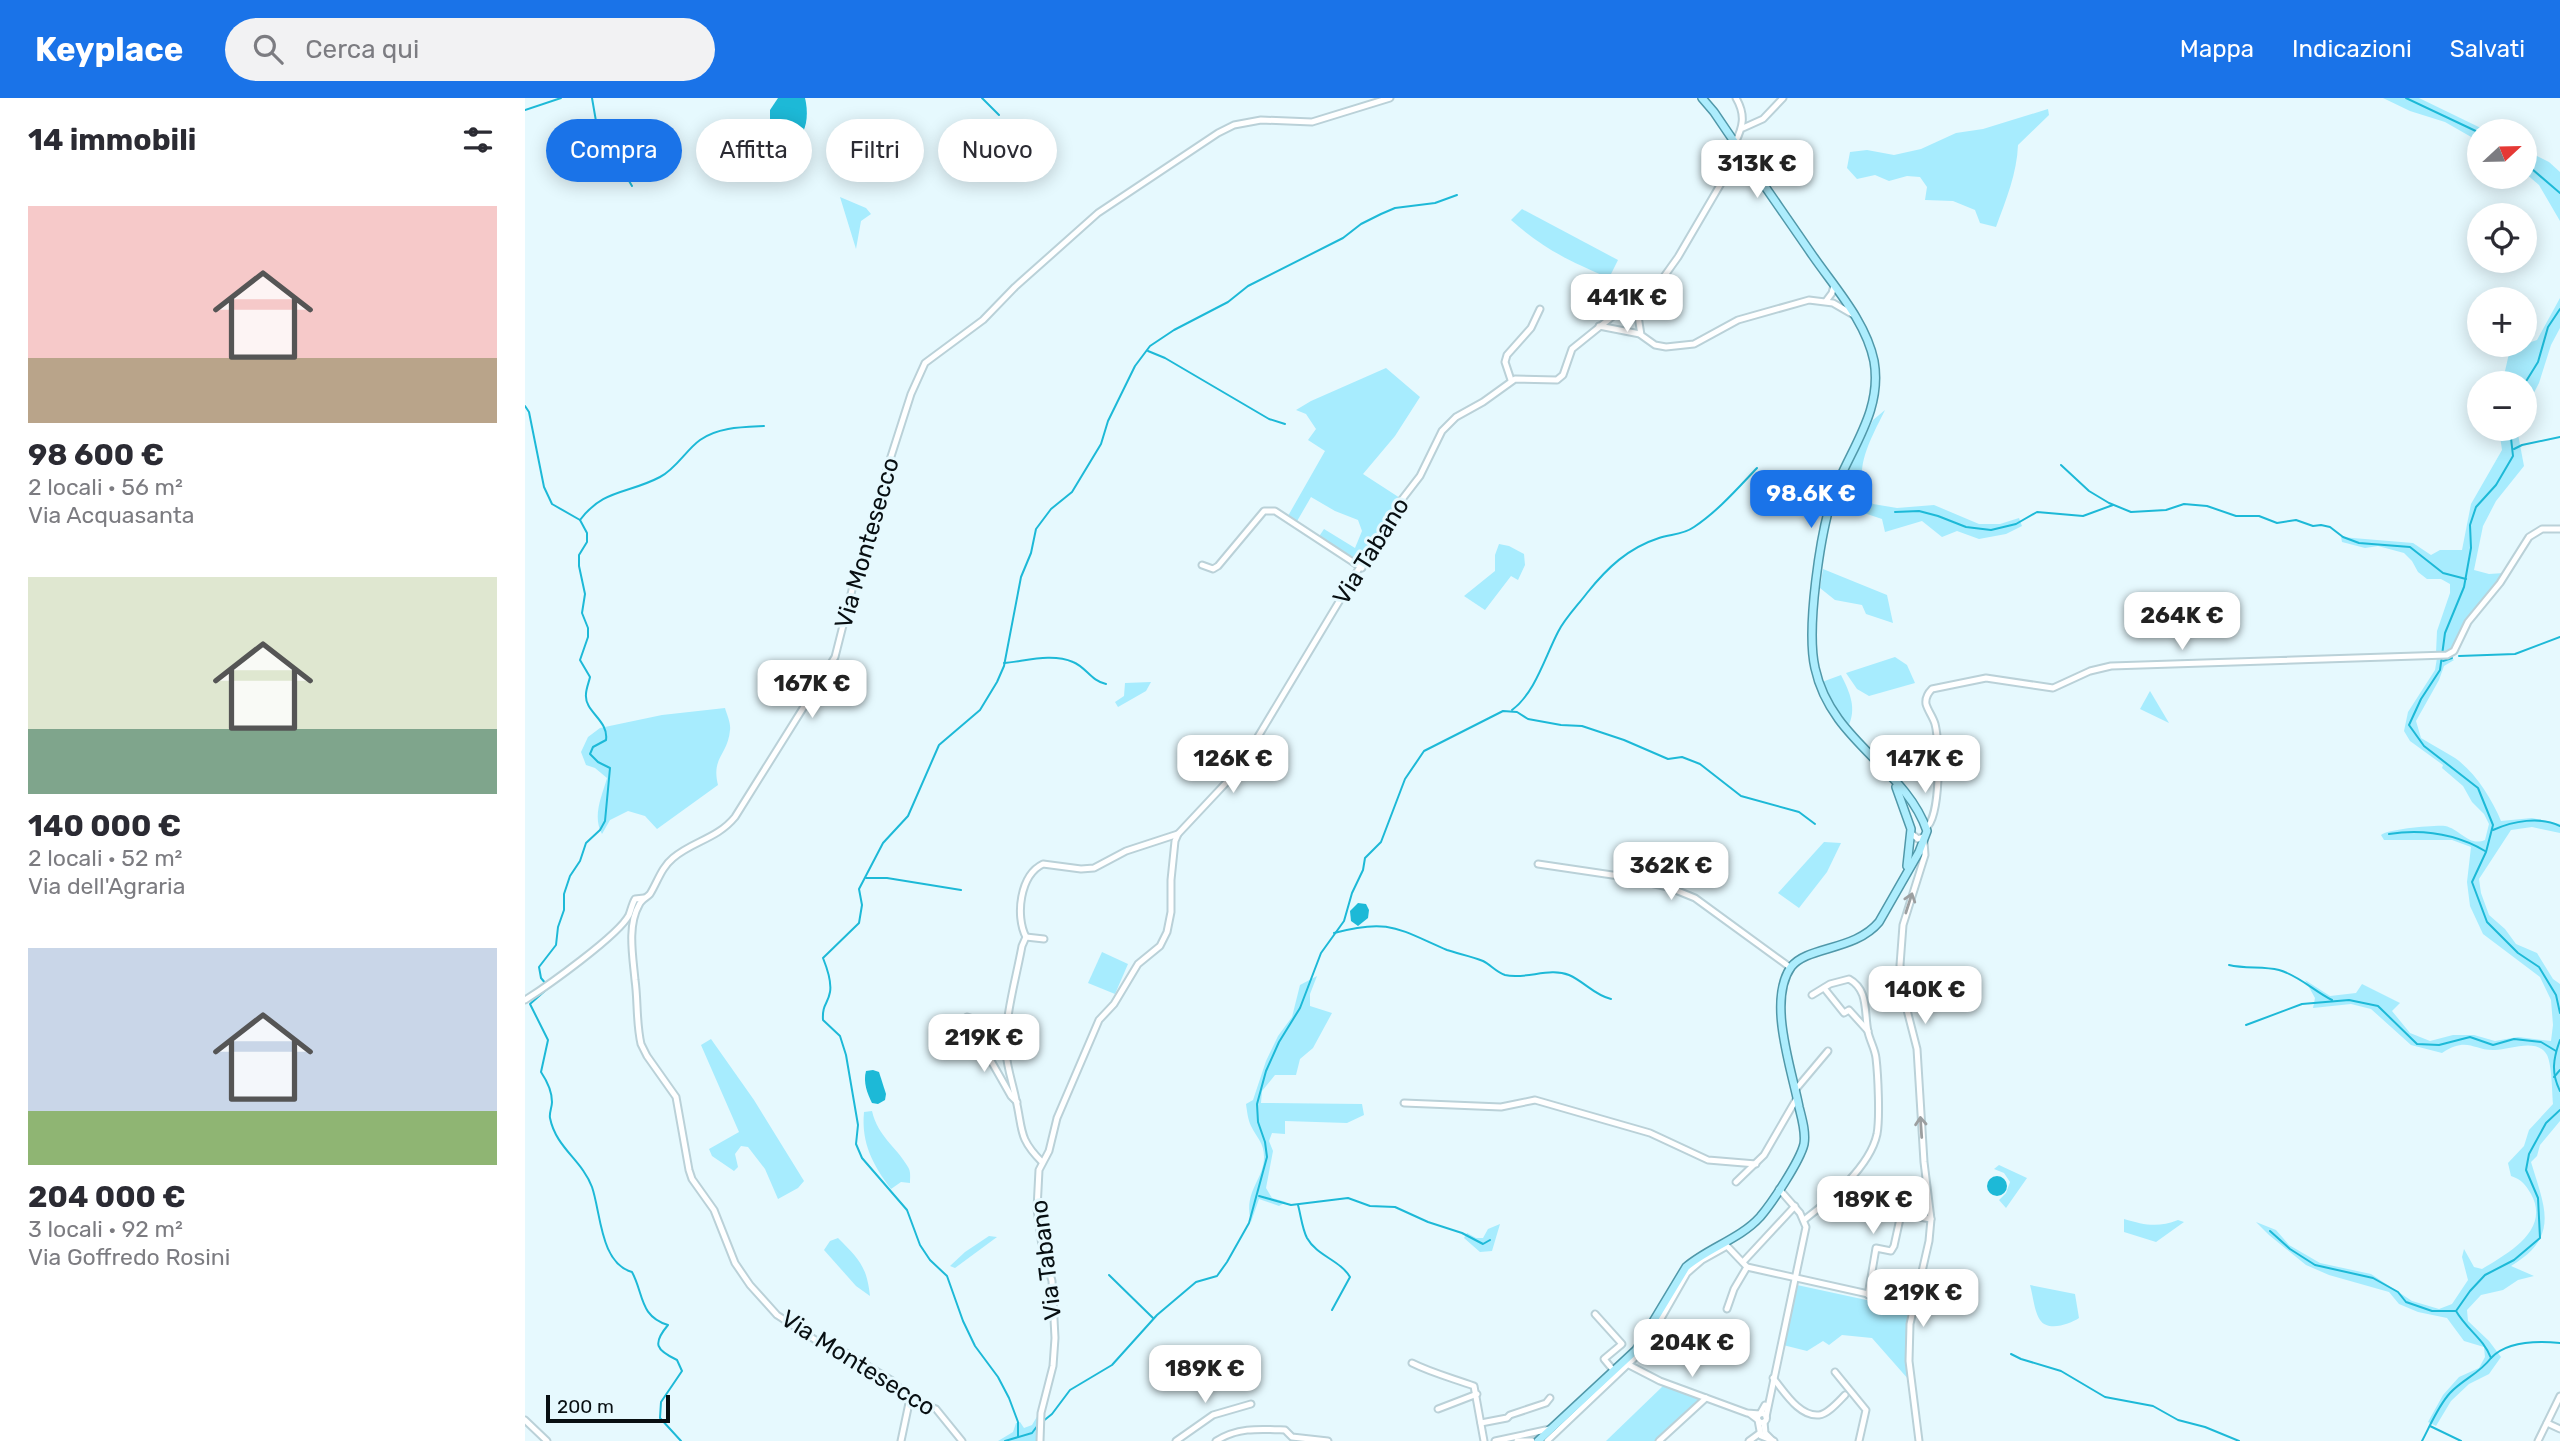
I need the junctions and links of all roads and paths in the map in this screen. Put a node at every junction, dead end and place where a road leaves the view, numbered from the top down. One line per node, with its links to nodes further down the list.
1 (1390, 98): 26 (street, Via Montesecco)
2 (1702, 98): 6 (main road)
3 (1736, 98): 5 (street)
4 (1783, 98): 5 (street)
5 (1743, 128): 6 (street)
6 (1735, 143): 7 (main road)
7 (1741, 151): 8 (street); 9 (main road)
8 (1658, 284): 14 (street); 15 (street)
9 (1833, 285): 10 (main road); 11 (street)
10 (1842, 298): 11 (street); 13 (main road)
11 (1830, 301): 13 (street); 15 (street)
12 (1541, 309): 16 (street)
13 (1853, 314): 20 (main road)
14 (1599, 326): 15 (street); 16 (street)
15 (1641, 334)
16 (1511, 380): 19 (street, Via Tabano)
17 (2560, 529): 22 (street)
18 (1202, 565): 19 (street)
19 (1361, 568): 23 (street, Via Tabano)
20 (1894, 782): 21 (main road); 22 (main road)
21 (1912, 832): 22 (street); 22 (street); 25 (main road)
22 (1925, 833): 25 (main road); 47 (street, one-way to 22)
23 (1178, 834): 27 (street, Via Tabano); 40 (street, Via Tabano)
24 (1538, 864): 29 (street)
25 (1906, 873): 29 (main road)
26 (645, 898): 32 (street); 65 (street, Via Montesecco)
27 (1026, 937): 28 (street); 38 (street, Via Tabano)
28 (1044, 939)
29 (1791, 968): 36 (main road)
30 (1823, 988): 31 (street); 34 (street); 34 (street)
31 (1812, 995)
32 (525, 1000)
33 (967, 1017): 38 (street)
34 (1868, 1031): 48 (street)
35 (1828, 1051): 36 (street)
36 (1795, 1089): 37 (main road)
37 (1797, 1098): 41 (street); 44 (main road)
38 (1017, 1102): 40 (street, Via Tabano)
39 (1403, 1103): 41 (street)
40 (1042, 1162): 79 (street, Via Tabano)
41 (1756, 1164): 42 (street)
42 (1736, 1182)
43 (1899, 1184): 46 (street)
44 (1779, 1189): 45 (street); 57 (main road)
45 (1795, 1206): 48 (street); 49 (street)
46 (1901, 1214): 47 (street); 51 (street)
47 (1931, 1219): 52 (street)
48 (1804, 1220): 50 (street)
49 (1745, 1265): 50 (street); 53 (street); 56 (street)
50 (1794, 1279): 51 (street); 59 (street)
51 (1868, 1294): 52 (street)
52 (1913, 1304): 92 (street)
53 (1727, 1309)
54 (1595, 1314): 57 (street)
55 (1412, 1363): 60 (street)
56 (1629, 1365): 64 (street); 88 (street)
57 (1614, 1371): 71 (main road)
58 (1835, 1372): 91 (street)
59 (1773, 1378): 61 (street); 72 (street)
60 (1477, 1394): 67 (street); 69 (street)
61 (1845, 1395)
62 (2560, 1396): 70 (street)
63 (1550, 1398): 69 (street)
64 (1706, 1398): 72 (street); 89 (street)
65 (912, 1400): 77 (street); 78 (street, Via Montesecco)
66 (1251, 1404): 80 (street)
67 (1438, 1409)
68 (525, 1420): 76 (street)
69 (1481, 1423): 84 (street)
70 (2547, 1423): 73 (street); 93 (street)
71 (1551, 1429): 75 (street); 87 (main road)
72 (1758, 1429): 90 (street); 90 (street)
73 (2560, 1429)
74 (1227, 1433): 81 (street); 82 (street); 83 (street)
75 (1529, 1434): 85 (street); 87 (street)
76 (547, 1441)
77 (901, 1441)
78 (962, 1441)
79 (1040, 1441)
80 (1176, 1441)
81 (1216, 1441)
82 (1228, 1441)
83 (1328, 1441)
84 (1484, 1441)
85 (1495, 1441)
86 (1520, 1441): 87 (street)
87 (1535, 1441)
88 (1547, 1441)
89 (1659, 1441)
90 (1773, 1441)
91 (1859, 1441)
92 (1919, 1441)
93 (2538, 1441)

